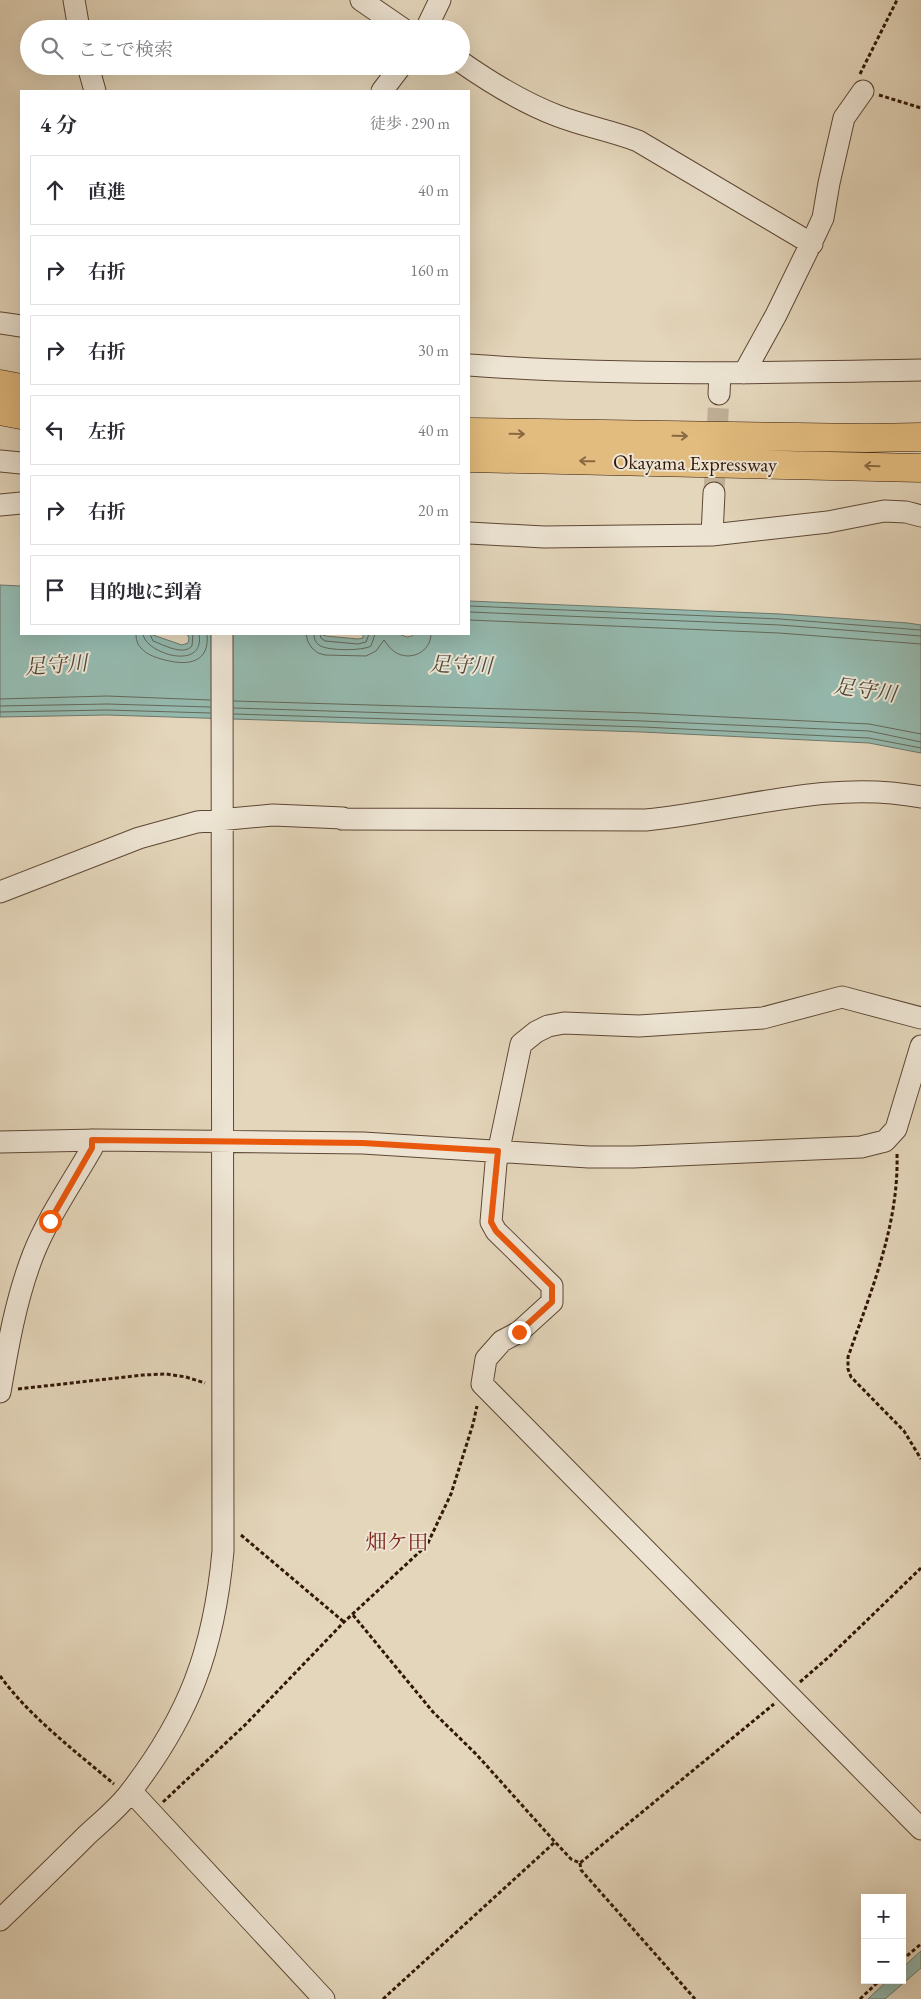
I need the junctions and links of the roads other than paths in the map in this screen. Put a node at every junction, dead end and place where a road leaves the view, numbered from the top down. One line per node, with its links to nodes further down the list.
1 (74, 0): 4 (street)
2 (361, 0): 5 (street)
3 (440, 0): 6 (street)
4 (77, 20)
5 (390, 20)
6 (430, 20)
7 (470, 68): 13 (street)
8 (91, 75): 10 (street)
9 (394, 75): 11 (street)
10 (95, 90)
11 (383, 90)
12 (863, 91): 13 (street)
13 (812, 244): 19 (street)
14 (0, 323): 15 (street)
15 (20, 326)
16 (470, 365): 18 (street)
17 (921, 370): 19 (street)
18 (720, 373): 19 (street); 22 (street)
19 (744, 373)
20 (0, 384): 21 (highway)
21 (20, 388)
22 (718, 394)
23 (0, 411): 24 (highway)
24 (20, 415)
25 (470, 432): 27 (highway, Okayama Expressway, one-way to 27)
26 (921, 437): 27 (highway)
27 (867, 438): 28 (highway)
28 (921, 442)
29 (470, 458): 32 (highway, Okayama Expressway, one-way to 29)
30 (0, 461): 31 (street)
31 (20, 463)
32 (921, 468)
33 (714, 492): 38 (street)
34 (20, 503): 35 (street)
35 (0, 504)
36 (921, 516): 38 (street)
37 (470, 533): 38 (street)
38 (712, 534)
39 (222, 635): 41 (street)
40 (921, 797): 41 (street)
41 (223, 815): 42 (street); 49 (street)
42 (31, 881): 43 (street); 44 (street)
43 (0, 892)
44 (0, 899)
45 (921, 1018): 50 (street)
46 (921, 1046): 50 (street)
47 (92, 1140): 48 (street); 49 (street); 51 (street)
48 (0, 1142)
49 (223, 1143): 50 (street); 52 (street)
50 (498, 1151): 53 (street)
51 (0, 1392)
52 (129, 1794): 54 (street); 55 (street)
53 (921, 1829)
54 (0, 1920)
55 (324, 1999)

